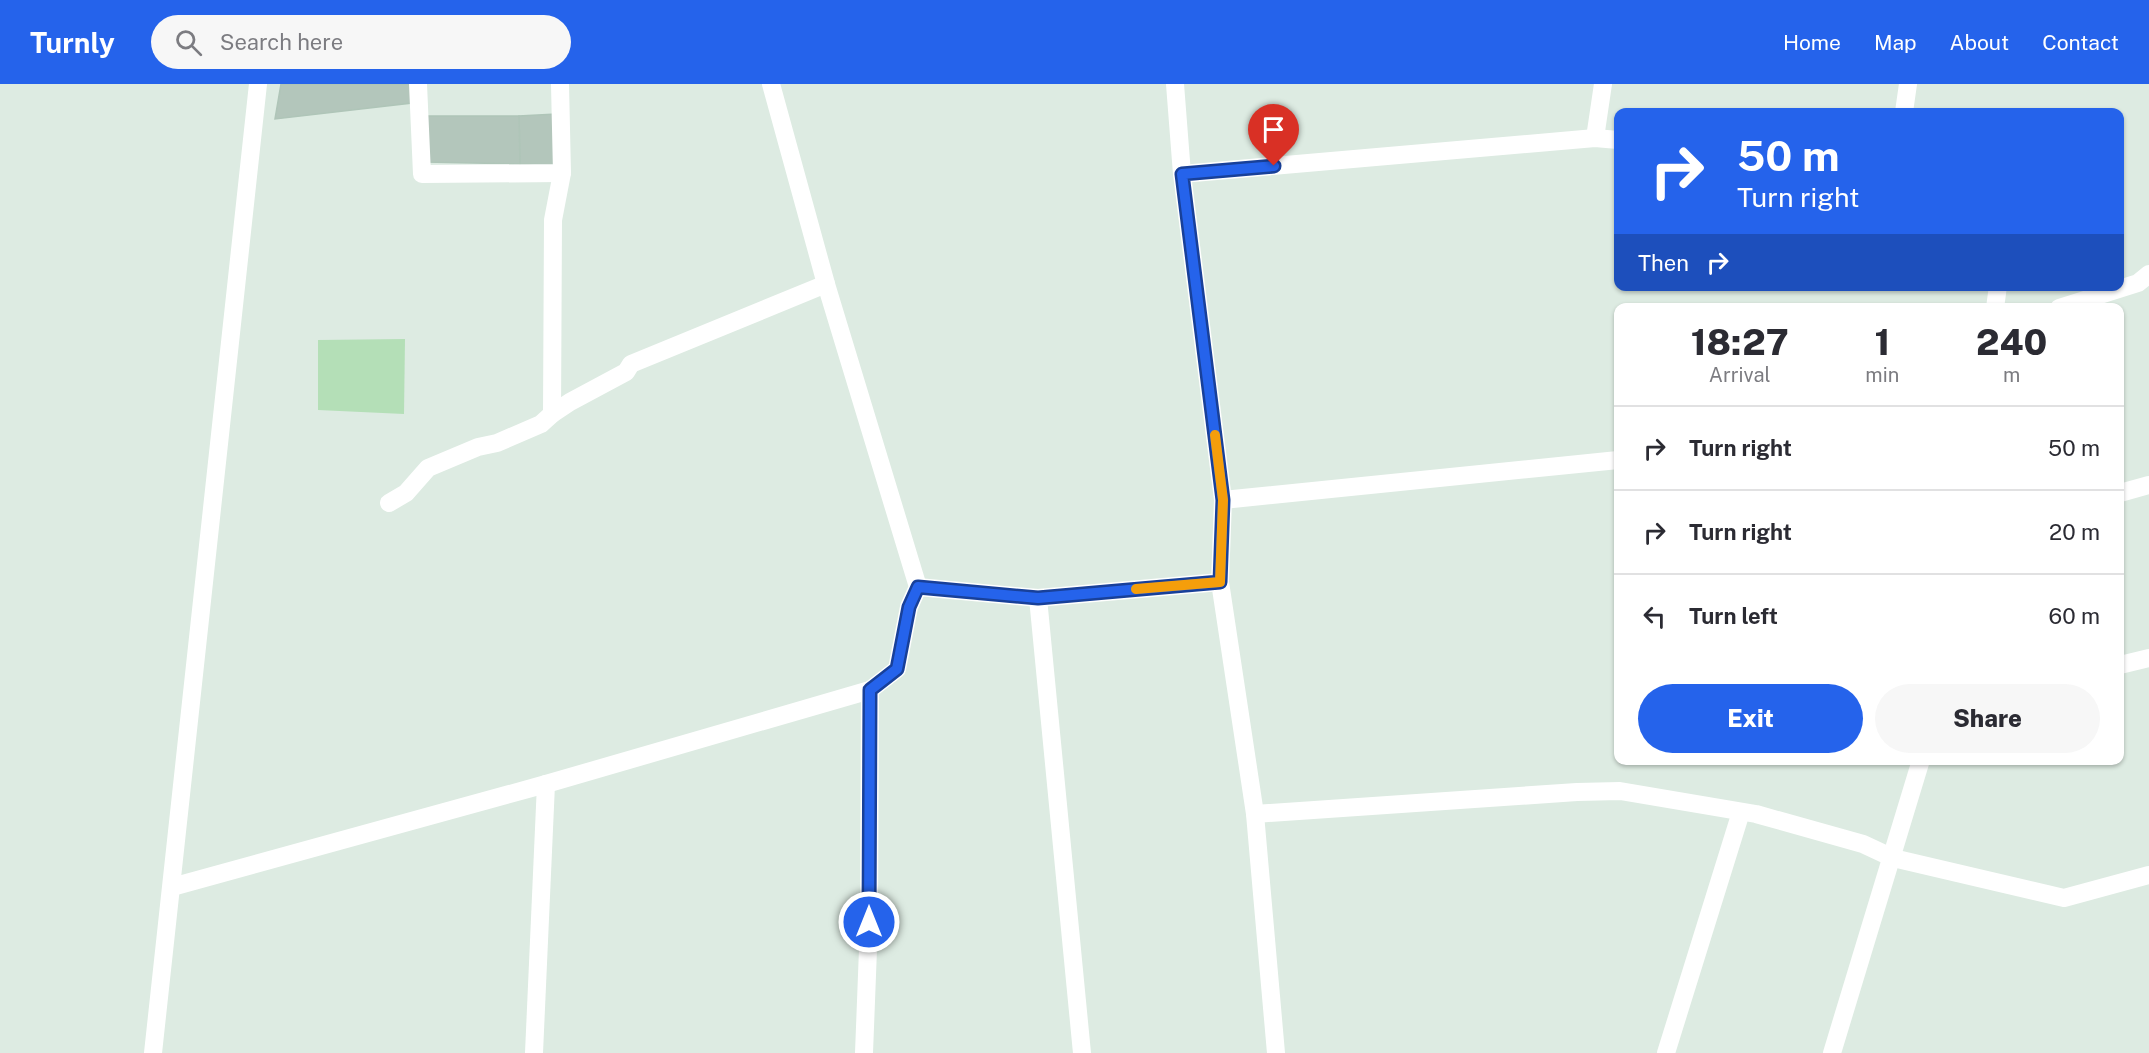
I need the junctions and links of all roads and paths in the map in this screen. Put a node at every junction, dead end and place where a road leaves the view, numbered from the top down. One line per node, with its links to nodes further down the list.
1 (258, 84): 36 (street)
2 (418, 84): 11 (street)
3 (560, 84): 11 (street)
4 (771, 84): 14 (street)
5 (1175, 84): 12 (street)
6 (1603, 84): 9 (street)
7 (1908, 84): 8 (street)
8 (1905, 108)
9 (1595, 138): 10 (street); 12 (street)
10 (1614, 140)
11 (562, 173): 18 (street)
12 (1182, 174): 22 (street)
13 (2149, 274): 15 (street)
14 (826, 284): 18 (street); 25 (street)
15 (2124, 287)
16 (2113, 291): 17 (street)
17 (2075, 303)
18 (552, 414): 23 (street)
19 (1614, 460): 22 (street)
20 (2149, 485): 21 (street)
21 (2124, 492)
22 (1223, 500): 24 (street)
23 (389, 503)
24 (1220, 582): 26 (street); 33 (street)
25 (918, 587): 26 (street); 29 (street)
26 (1038, 598): 40 (street)
27 (2149, 658): 28 (street)
28 (2124, 664)
29 (870, 690): 31 (street); 39 (street)
30 (1920, 765): 34 (street)
31 (546, 784): 36 (street); 38 (street)
32 (1742, 812): 33 (street); 34 (street); 42 (street)
33 (1255, 814): 41 (street)
34 (1893, 858): 35 (street); 43 (street)
35 (2149, 875)
36 (172, 887): 37 (street)
37 (153, 1053)
38 (534, 1053)
39 (864, 1053)
40 (1082, 1053)
41 (1276, 1053)
42 (1666, 1053)
43 (1832, 1053)

